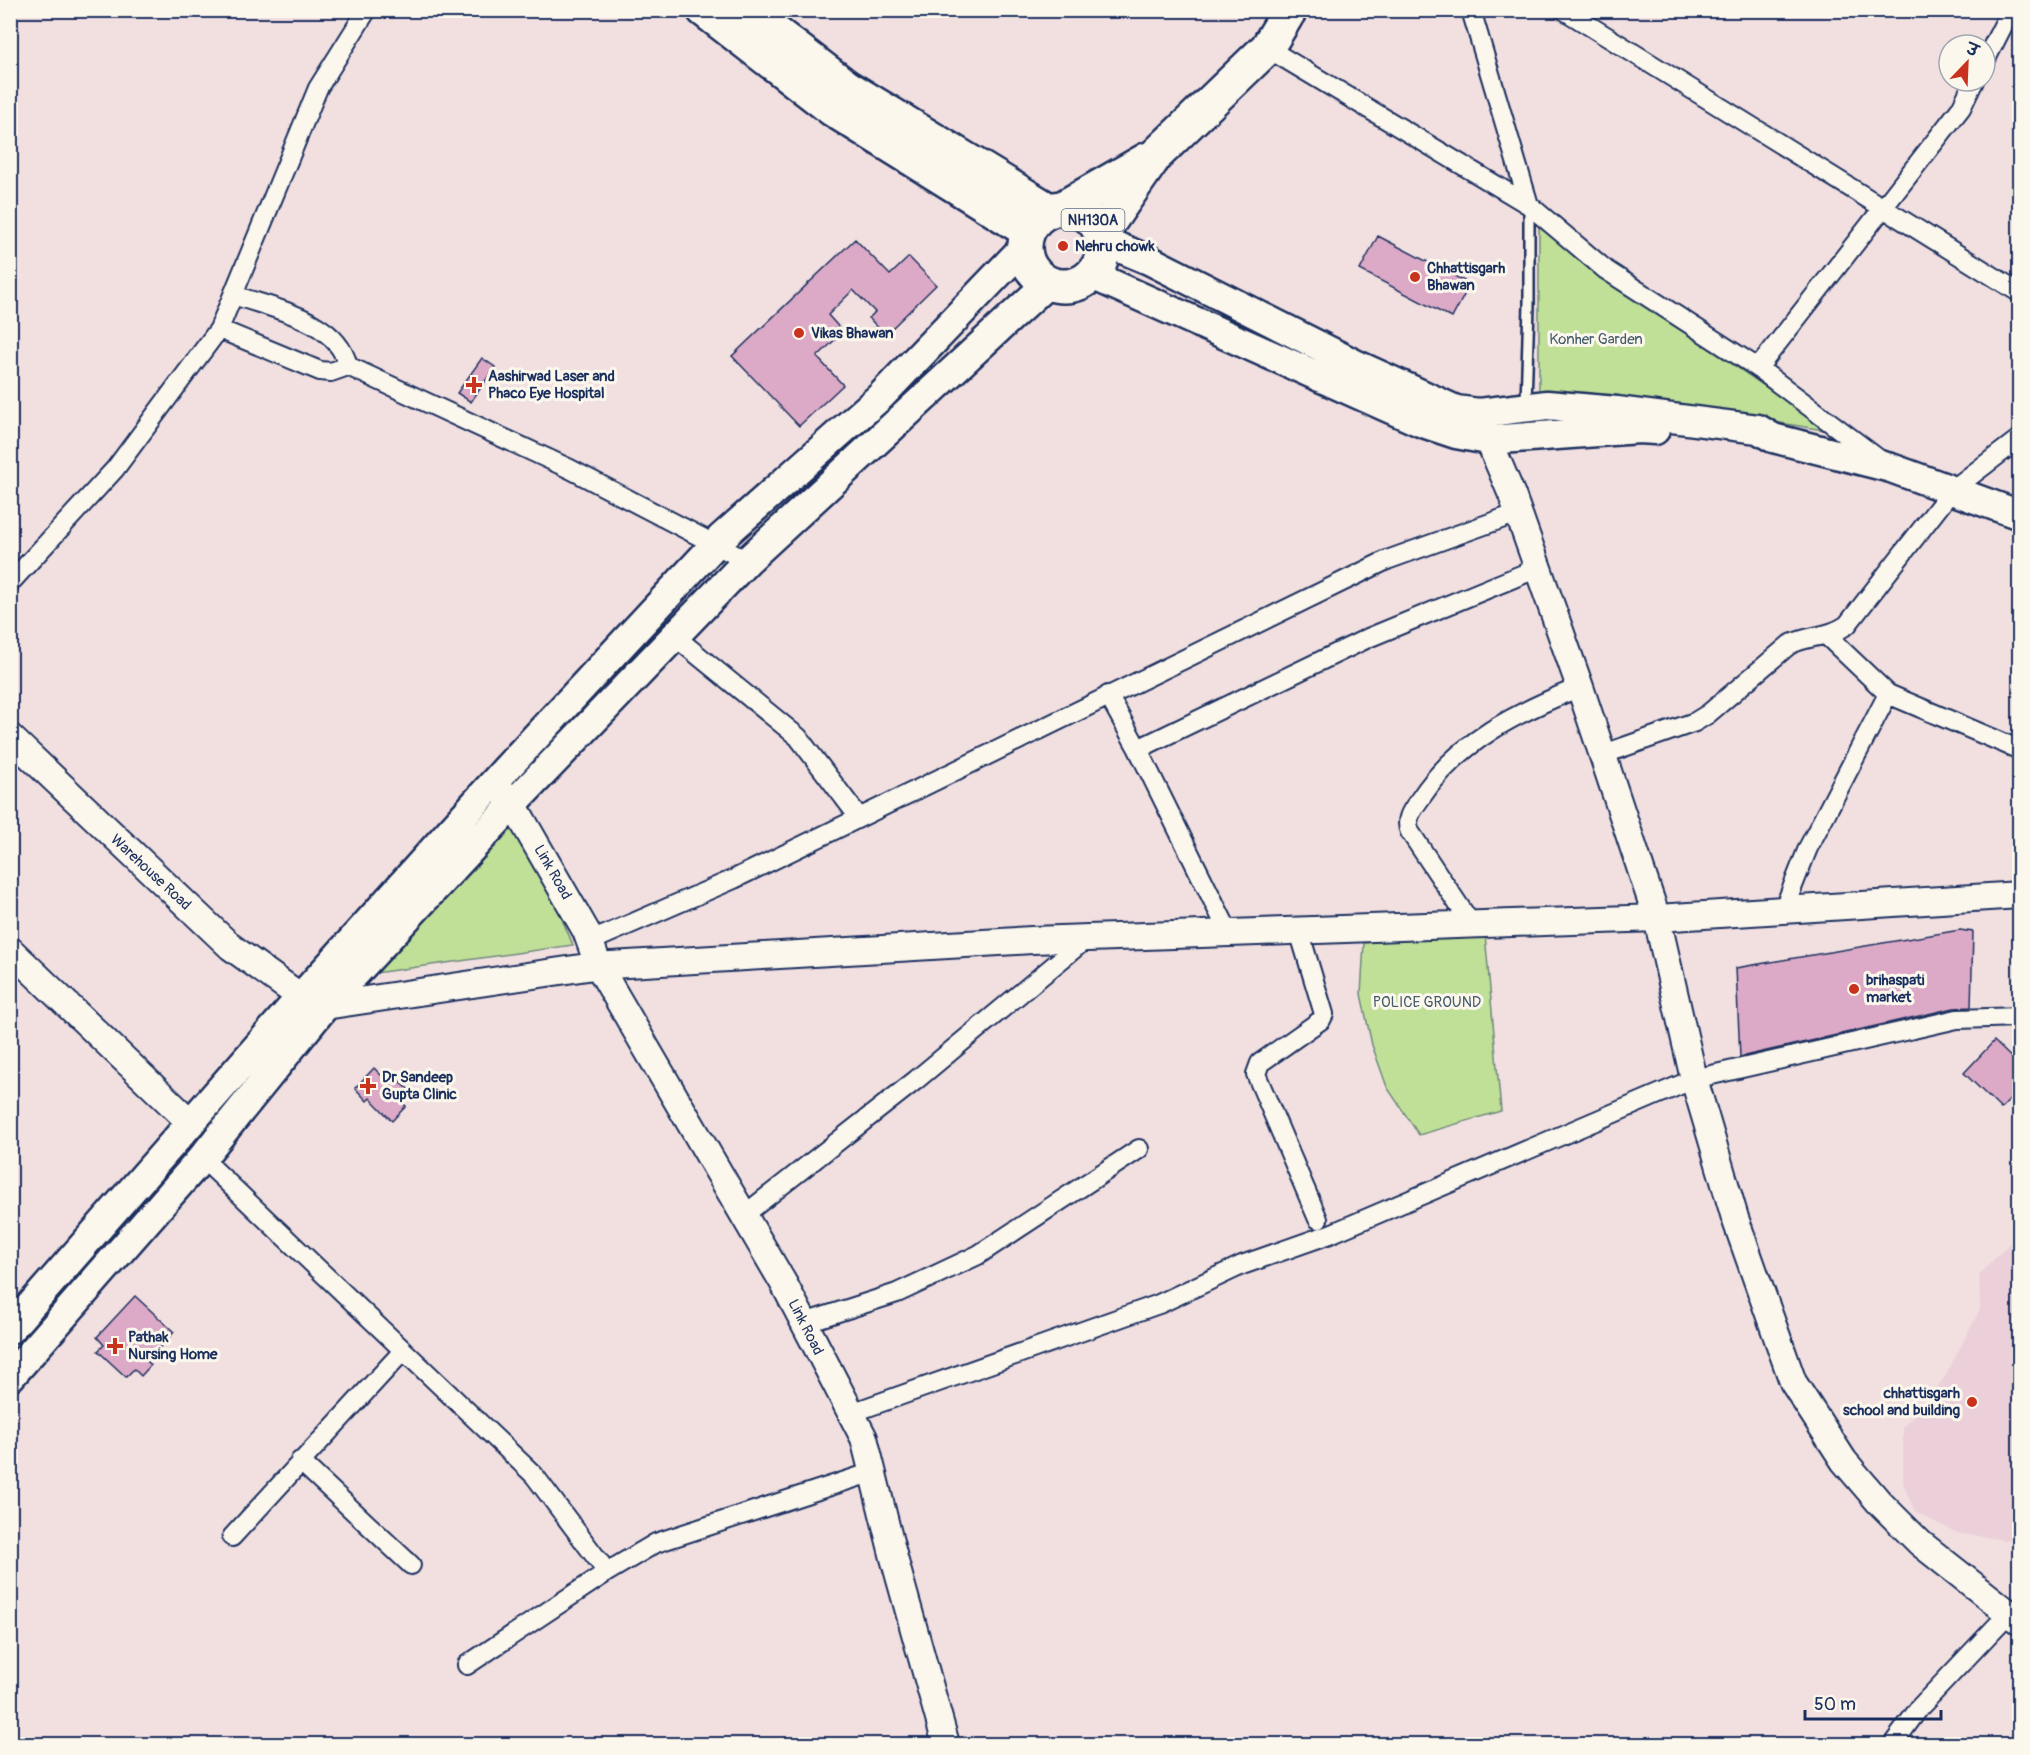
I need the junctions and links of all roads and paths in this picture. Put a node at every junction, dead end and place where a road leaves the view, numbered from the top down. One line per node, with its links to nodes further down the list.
1 (366, 10): 19 (street)
2 (704, 10): 14 (highway, NH130A)
3 (746, 10): 14 (highway, NH130A)
4 (1290, 10): 9 (highway, NH130A)
5 (1471, 10): 12 (street)
6 (1564, 10): 13 (street)
7 (2011, 10): 8 (street)
8 (1997, 37)
9 (1267, 48): 11 (highway, NH130A); 12 (street)
10 (1968, 93): 13 (street)
11 (1155, 156): 14 (highway, NH130A); 15 (highway, NH130A)
12 (1529, 205): 22 (street); 23 (lane)
13 (1883, 210): 18 (street); 22 (street)
14 (1041, 224): 15 (highway, NH130A); 17 (highway); 32 (main road)
15 (1102, 238): 16 (highway, NH130A); 24 (main road)
16 (1092, 275): 17 (highway); 27 (main road)
17 (1048, 283): 33 (main road)
18 (2019, 293)
19 (234, 295): 20 (street); 21 (street)
20 (219, 329): 21 (street); 35 (street)
21 (348, 366): 32 (street)
22 (1758, 368): 28 (street)
23 (1525, 407): 24 (main road); 25 (main road)
24 (1479, 413): 27 (street)
25 (1773, 438): 27 (main road); 28 (main road)
26 (2019, 438): 29 (street)
27 (1488, 440): 30 (street)
28 (1891, 468): 29 (main road)
29 (1952, 490): 31 (main road); 37 (street)
30 (1518, 513): 34 (street); 40 (street)
31 (2019, 515)
32 (716, 543): 33 (street); 45 (main road)
33 (747, 561): 36 (main road)
34 (1538, 568): 38 (street); 42 (street)
35 (10, 583)
36 (673, 635): 46 (main road); 47 (street)
37 (1827, 636): 39 (street); 44 (street)
38 (1580, 687): 44 (street); 51 (street)
39 (1888, 693): 43 (street); 49 (street)
40 (1108, 695): 42 (street); 47 (street)
41 (10, 737): 58 (street, Warehouse Road)
42 (1138, 749): 53 (street)
43 (2019, 750)
44 (1604, 754): 50 (street)
45 (490, 787): 46 (street, Link Road); 58 (main road)
46 (508, 809): 55 (street, Link Road); 58 (main road)
47 (858, 816): 55 (street)
48 (2019, 895): 49 (street)
49 (1783, 911): 50 (street)
50 (1657, 918): 51 (street); 60 (street)
51 (1472, 925): 52 (street)
52 (1299, 931): 53 (street); 65 (street)
53 (1229, 933): 54 (street)
54 (1088, 938): 57 (street); 64 (street)
55 (589, 942): 57 (street, Link Road)
56 (10, 950): 61 (street)
57 (599, 967): 58 (street); 64 (street, Link Road)
58 (313, 1002): 61 (main road); 63 (main road)
59 (2019, 1017): 60 (street)
60 (1694, 1079): 70 (street); 76 (street)
61 (191, 1123): 67 (main road)
62 (1139, 1149): 66 (street)
63 (202, 1158): 68 (street); 69 (main road)
64 (744, 1215): 66 (street, Link Road)
65 (1318, 1219)
66 (804, 1323): 70 (street, Link Road)
67 (10, 1329)
68 (403, 1351): 71 (street); 75 (street)
69 (10, 1377)
70 (851, 1413): 72 (street, Link Road)
71 (300, 1461): 73 (street); 74 (street)
72 (873, 1472): 75 (street); 78 (street, Link Road)
73 (232, 1537)
74 (411, 1565)
75 (607, 1572): 77 (street)
76 (2014, 1618): 79 (street)
77 (467, 1665)
78 (946, 1744)
79 (1893, 1744)

